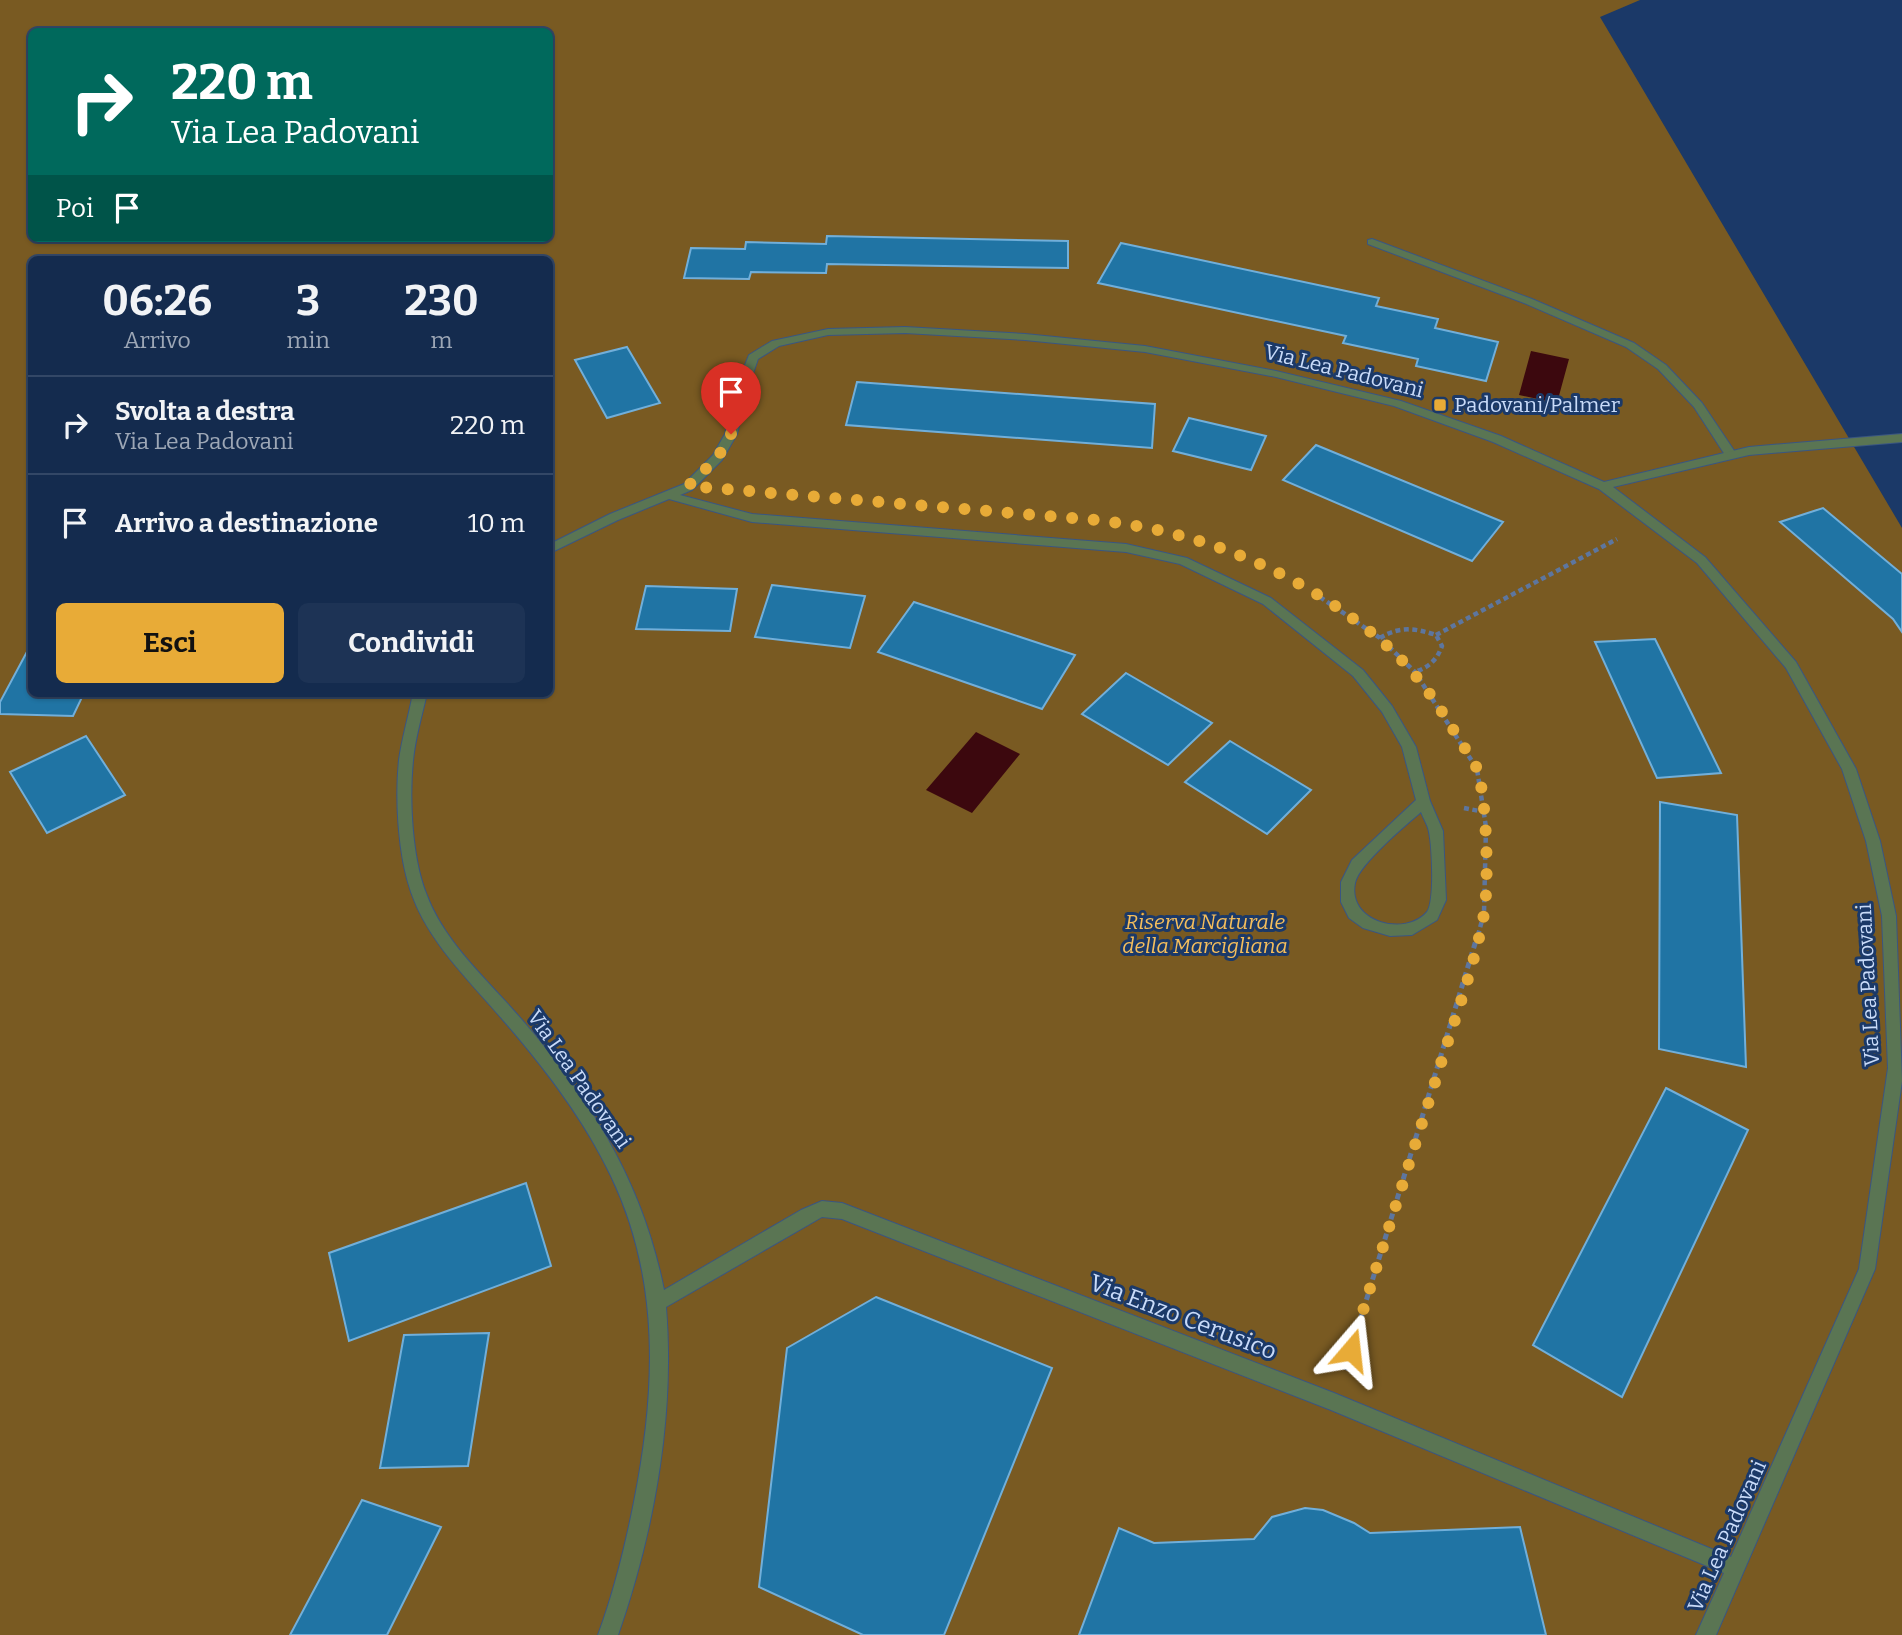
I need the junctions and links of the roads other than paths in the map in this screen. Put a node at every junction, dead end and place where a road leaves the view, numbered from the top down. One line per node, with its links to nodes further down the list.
1 (1372, 242): 3 (street)
2 (1902, 438): 3 (street)
3 (1731, 455): 4 (street)
4 (1603, 486): 5 (street, Via Lea Padovani); 10 (street, Via Lea Padovani)
5 (667, 495): 6 (street, Via Lea Padovani); 8 (street)
6 (553, 548)
7 (420, 697): 9 (street, Via Lea Padovani)
8 (1423, 801): 8 (street)
9 (659, 1302): 10 (street, Via Enzo Cerusico); 11 (street, Via Lea Padovani)
10 (1735, 1568): 12 (street, Via Lea Padovani)
11 (608, 1635)
12 (1706, 1635)

